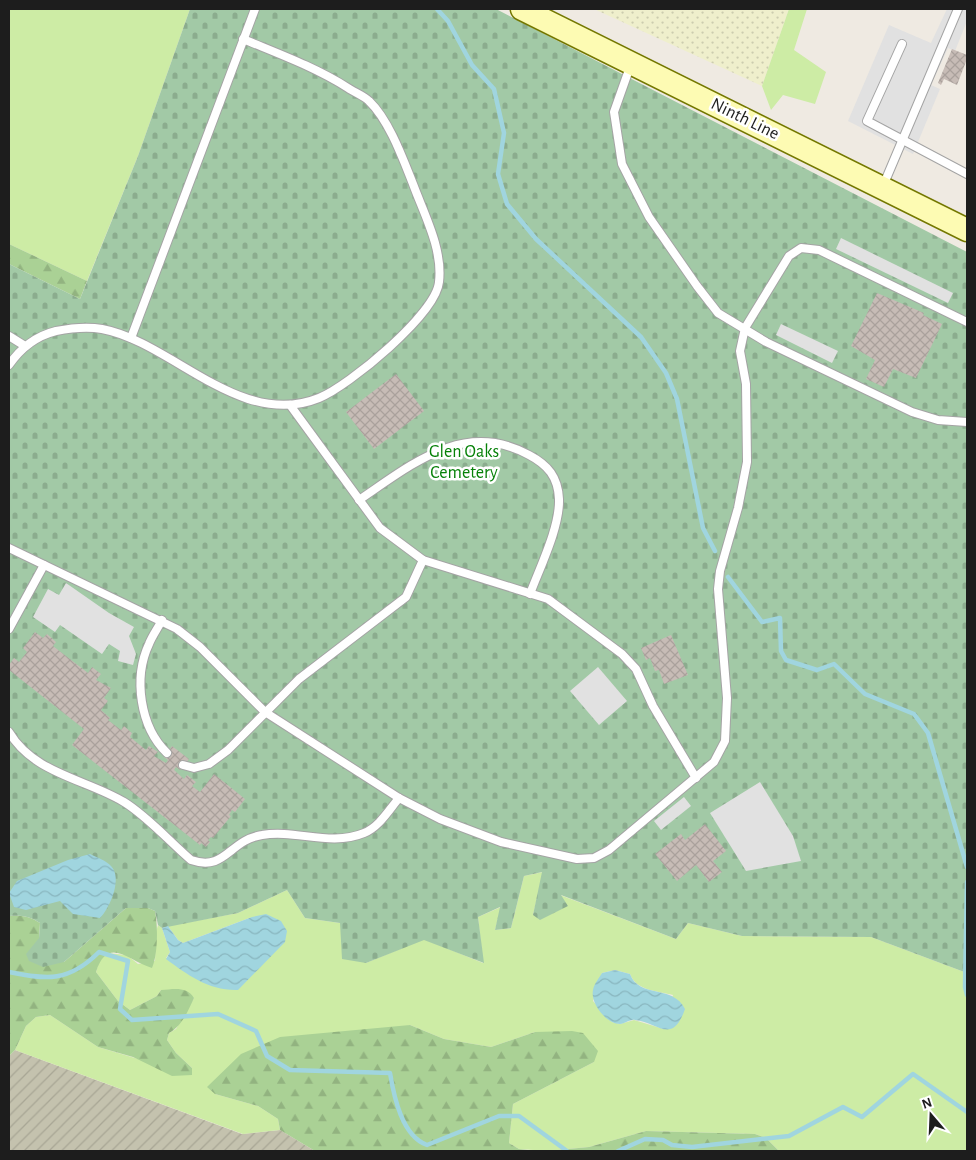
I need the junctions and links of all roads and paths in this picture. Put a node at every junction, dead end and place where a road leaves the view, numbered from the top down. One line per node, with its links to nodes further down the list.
1 (255, 9): 4 (lane)
2 (522, 9): 6 (main road, Ninth Line)
3 (958, 9): 7 (lane)
4 (244, 39): 14 (lane); 17 (lane)
5 (902, 44): 7 (lane)
6 (631, 63): 9 (main road, Ninth Line); 12 (lane)
7 (902, 140): 8 (lane); 9 (lane)
8 (967, 174)
9 (883, 188): 10 (main road, Ninth Line)
10 (967, 230)
11 (967, 322): 12 (lane)
12 (745, 328): 18 (lane); 30 (lane)
13 (9, 336): 15 (lane)
14 (131, 338): 15 (lane); 17 (lane)
15 (25, 346): 16 (lane)
16 (9, 366)
17 (290, 405): 19 (lane)
18 (967, 422)
19 (359, 500): 21 (lane); 23 (lane)
20 (9, 548): 22 (lane)
21 (423, 560): 23 (lane); 26 (lane)
22 (44, 564): 24 (lane); 25 (lane)
23 (530, 594): 30 (lane)
24 (162, 620): 26 (lane); 28 (lane)
25 (9, 629)
26 (265, 712): 29 (lane); 31 (lane)
27 (9, 732): 31 (lane)
28 (167, 753)
29 (183, 765)
30 (696, 778): 31 (lane)
31 (399, 798)

